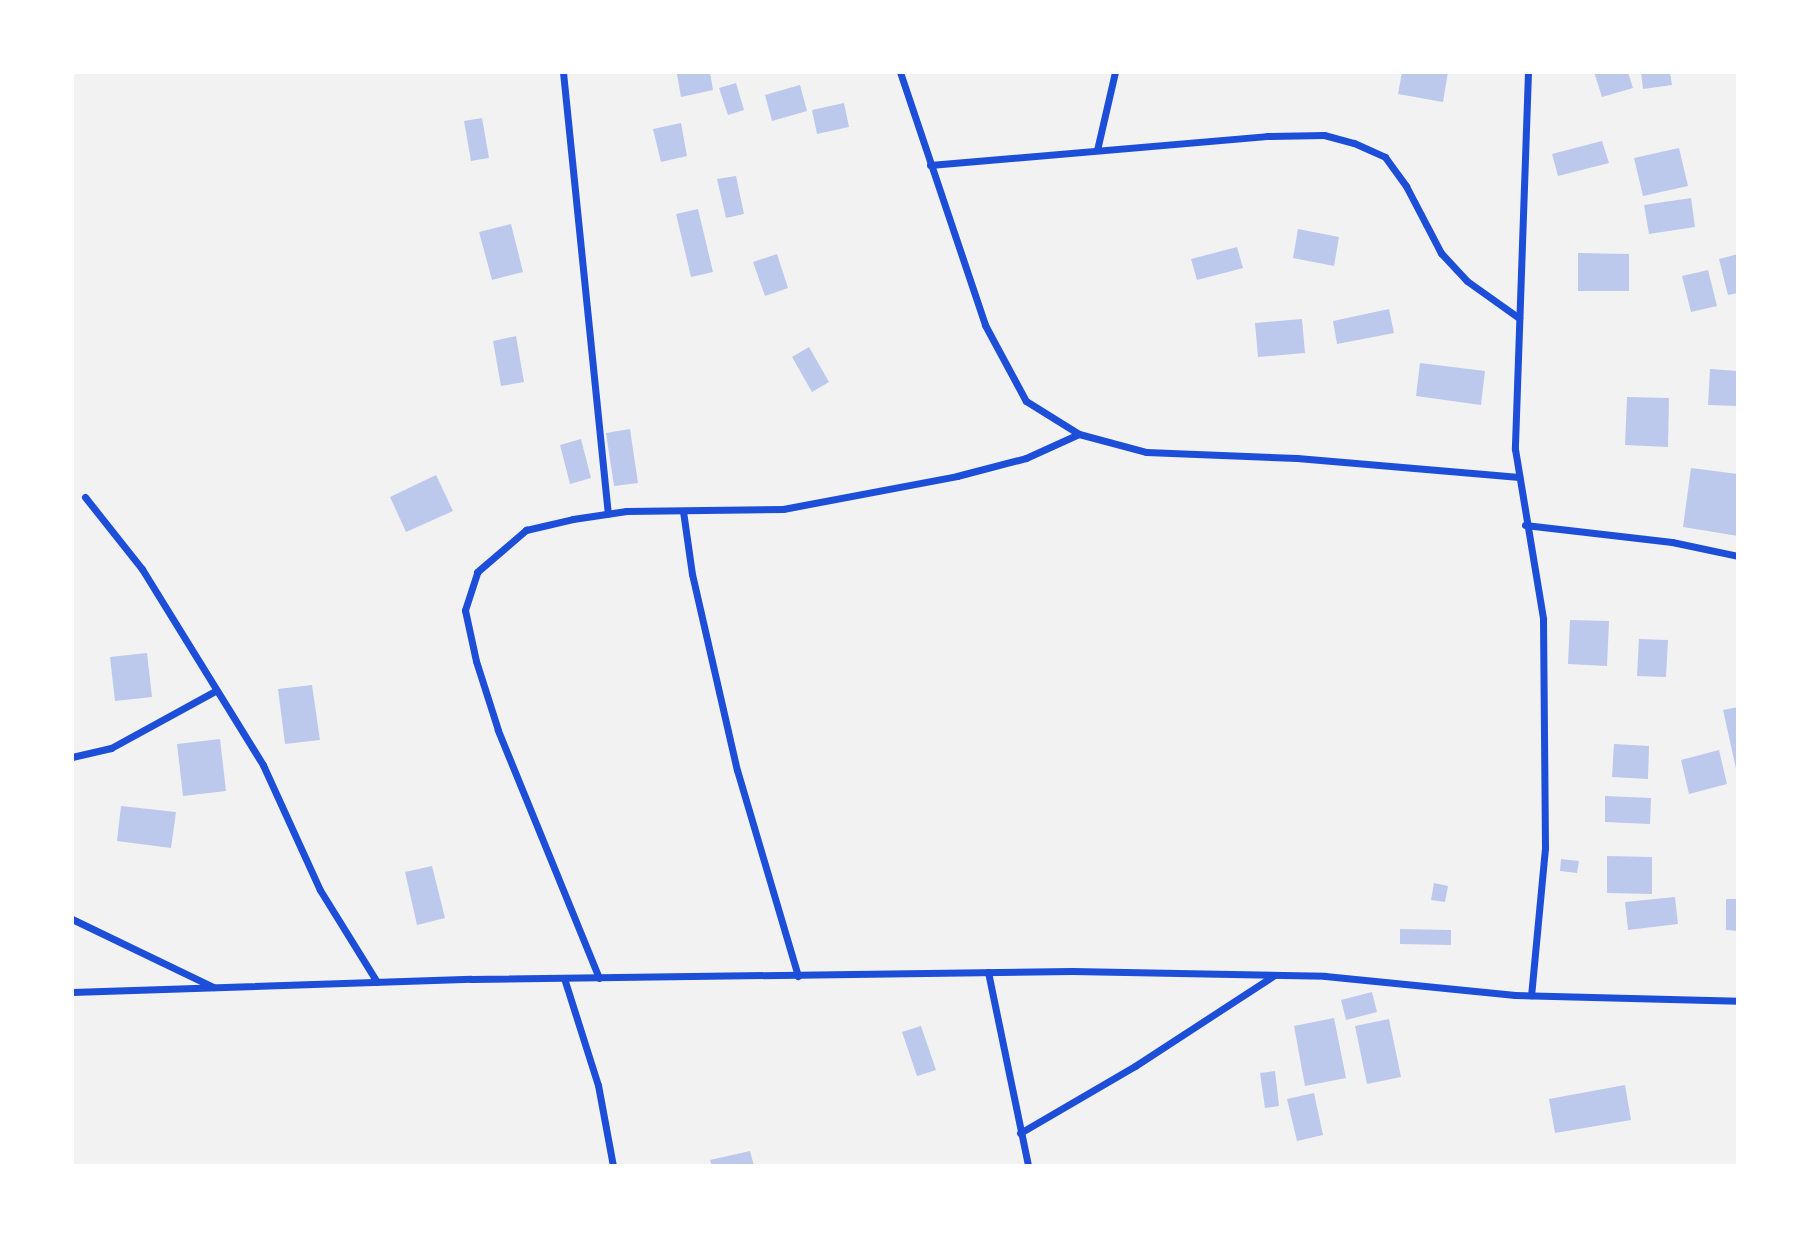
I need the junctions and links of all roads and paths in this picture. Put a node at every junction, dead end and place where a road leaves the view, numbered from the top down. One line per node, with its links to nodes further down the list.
1 (563, 72): 12 (street)
2 (900, 72): 6 (street)
3 (1115, 72): 5 (street)
4 (1528, 72): 7 (street)
5 (1097, 150): 6 (street); 7 (street)
6 (930, 165): 8 (street)
7 (1519, 318): 9 (street)
8 (1079, 435): 9 (street); 11 (street)
9 (1519, 477): 13 (street)
10 (85, 496): 15 (street)
11 (683, 511): 12 (street); 20 (street)
12 (608, 514): 22 (street)
13 (1525, 525): 14 (street); 26 (street)
14 (1738, 556)
15 (215, 691): 16 (street); 23 (street)
16 (72, 757)
17 (72, 919): 24 (street)
18 (988, 972): 19 (street); 20 (street); 28 (street)
19 (1273, 975): 26 (street); 28 (street)
20 (798, 976): 22 (street)
21 (565, 978): 22 (street); 23 (street); 29 (street)
22 (599, 978)
23 (377, 982): 24 (street)
24 (215, 988): 25 (street)
25 (72, 992)
26 (1531, 995): 27 (street)
27 (1738, 1001)
28 (1020, 1133): 30 (street)
29 (613, 1166)
30 (1028, 1166)

